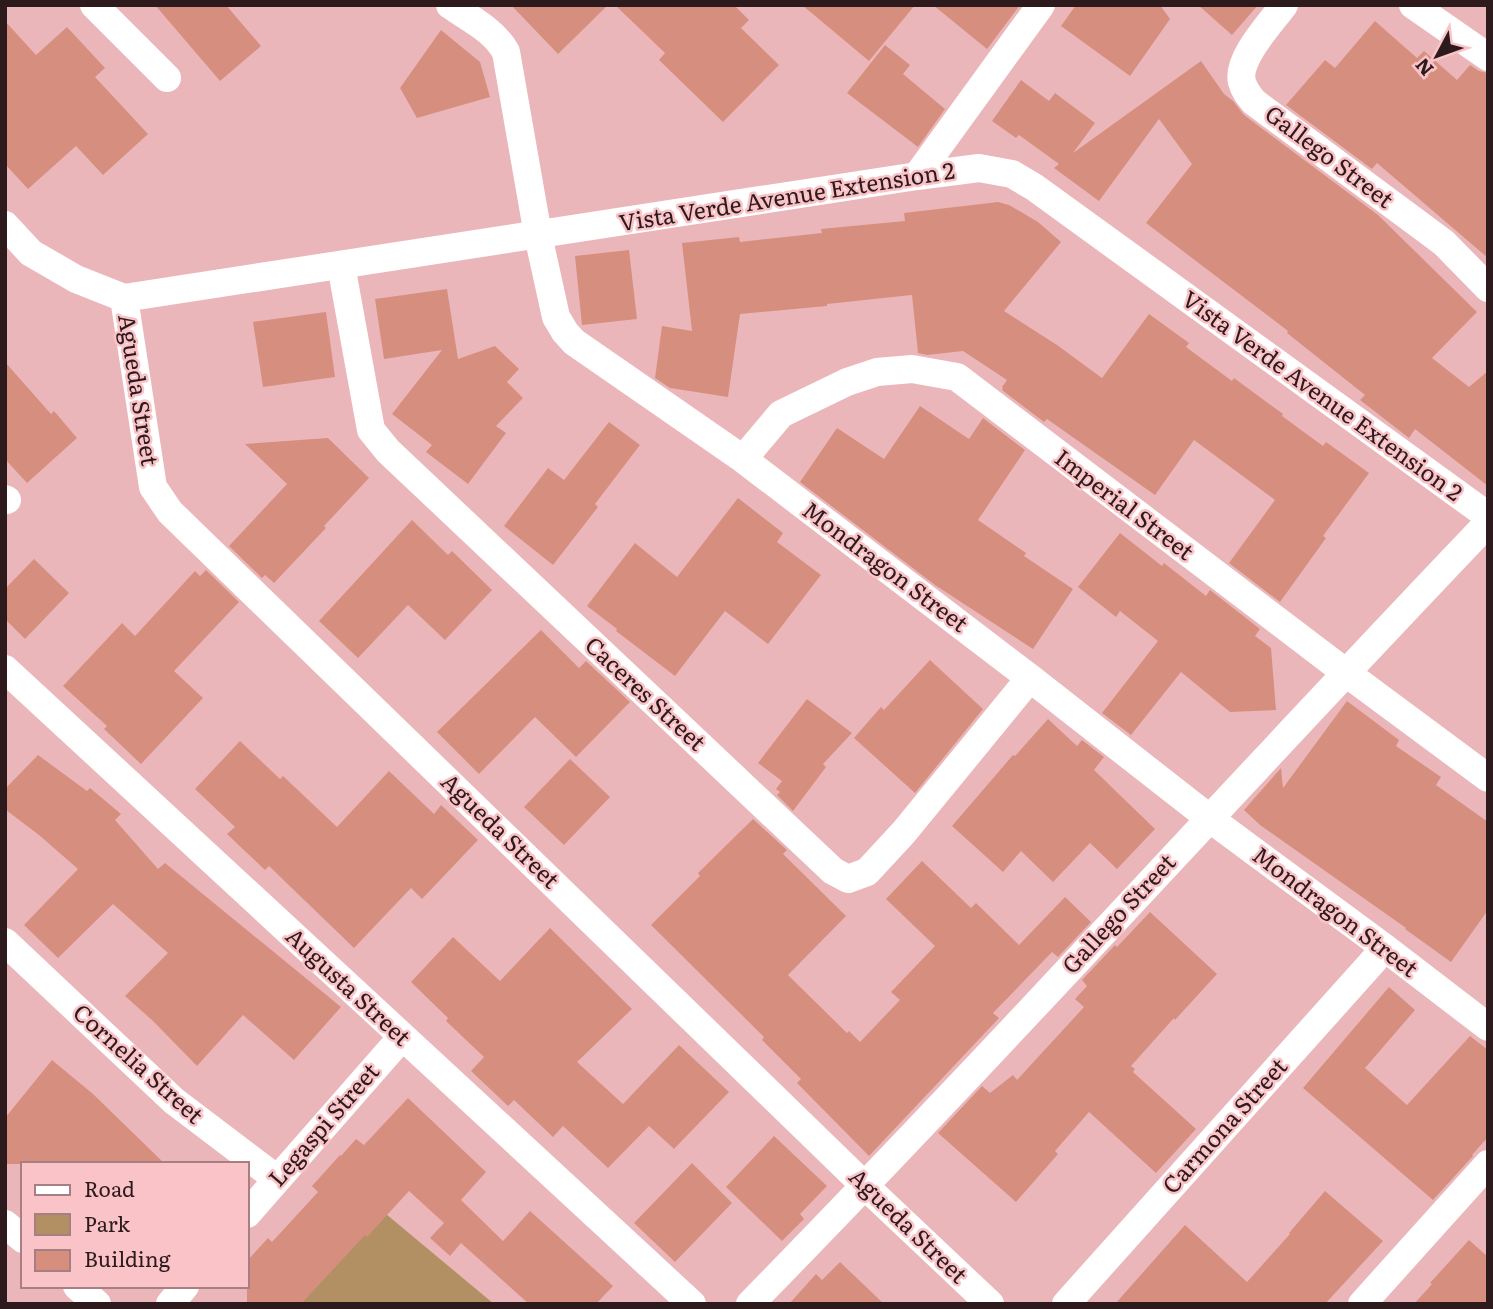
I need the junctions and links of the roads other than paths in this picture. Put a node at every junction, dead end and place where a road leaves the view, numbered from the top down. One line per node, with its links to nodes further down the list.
1 (94, 5): 7 (street)
2 (450, 5): 10 (street, Mondragon Street)
3 (1041, 5): 8 (street)
4 (1284, 5): 12 (street, Gallego Street)
5 (1413, 5): 6 (street)
6 (1488, 57)
7 (167, 78)
8 (917, 176): 10 (street, Vista Verde Avenue Extension 2); 15 (street, Vista Verde Avenue Extension 2)
9 (5, 225): 13 (street)
10 (538, 235): 11 (street, Vista Verde Avenue Extension 2); 14 (street, Mondragon Street)
11 (341, 265): 13 (street, Vista Verde Avenue Extension 2); 19 (street, Caceres Street)
12 (1488, 288)
13 (124, 298): 28 (street, Agueda Street)
14 (743, 459): 18 (street, Imperial Street); 19 (street, Mondragon Street)
15 (1488, 516)
16 (1488, 523): 18 (street, Gallego Street)
17 (5, 669): 25 (street, Augusta Street)
18 (1345, 672): 20 (street, Imperial Street); 21 (street, Gallego Street)
19 (1030, 678): 21 (street, Mondragon Street)
20 (1488, 778)
21 (1209, 818): 23 (street, Mondragon Street); 28 (street, Gallego Street)
22 (5, 942): 27 (street, Cornelia Street)
23 (1385, 948): 24 (street, Mondragon Street); 39 (street, Carmona Street)
24 (1488, 1027)
25 (402, 1037): 27 (street, Legaspi Street); 36 (street, Augusta Street)
26 (1488, 1164): 40 (street)
27 (276, 1179): 29 (street, Legaspi Street)
28 (866, 1186): 37 (street, Gallego Street); 38 (street, Agueda Street)
29 (248, 1213)
30 (5, 1224): 31 (street)
31 (21, 1237)
32 (79, 1288): 34 (street)
33 (183, 1288): 35 (street)
34 (97, 1304)
35 (170, 1304)
36 (692, 1304)
37 (750, 1304)
38 (990, 1304)
39 (1066, 1304)
40 (1362, 1304)

